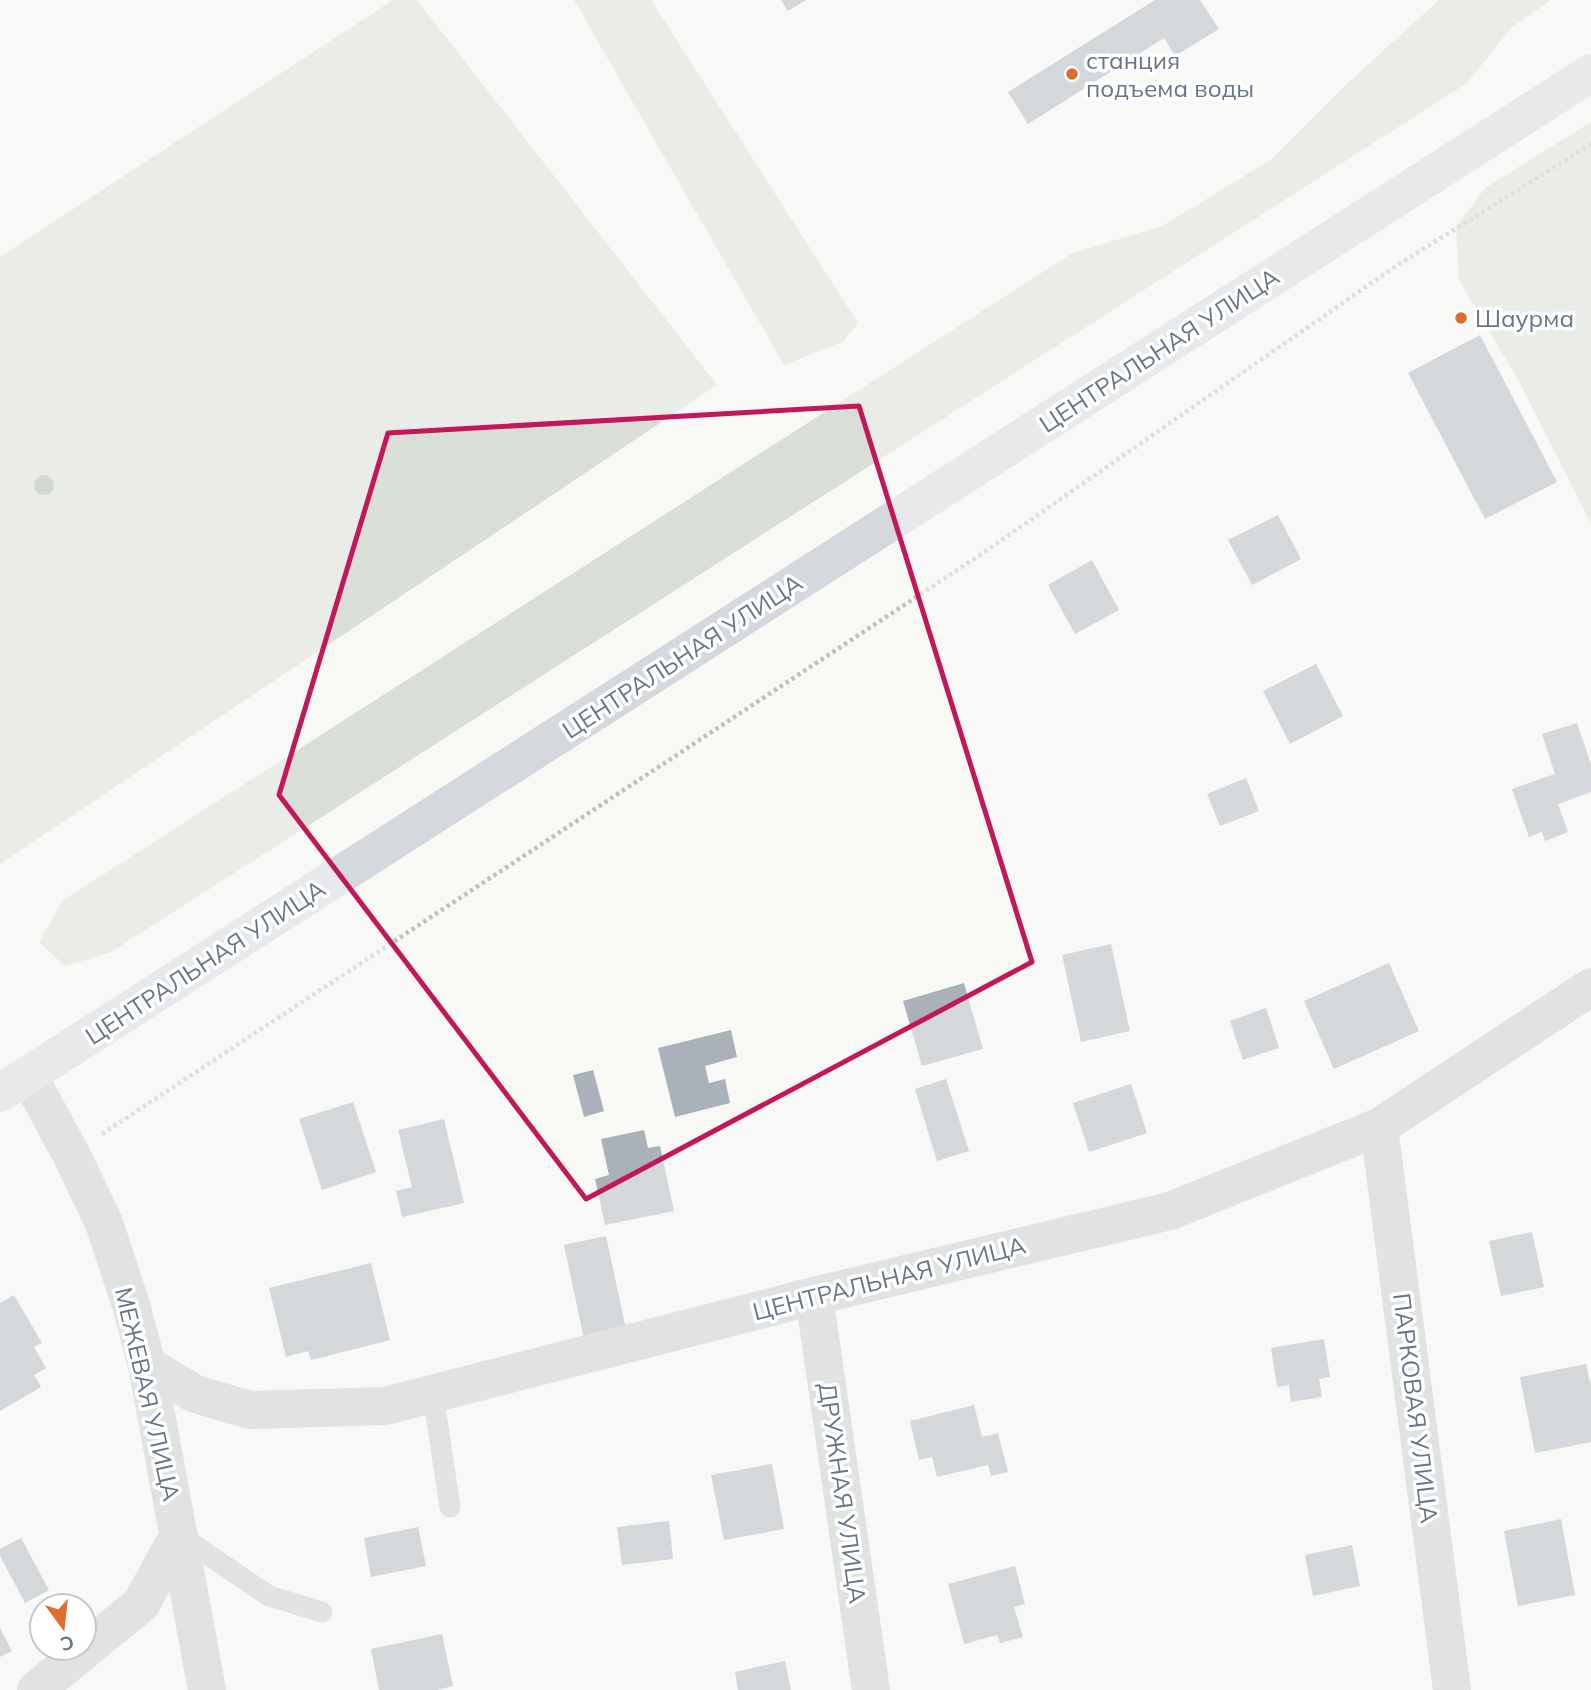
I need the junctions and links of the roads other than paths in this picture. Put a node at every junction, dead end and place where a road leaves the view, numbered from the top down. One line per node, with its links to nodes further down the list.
1 (1591, 73): 3 (main road, ЦЕНТРАЛЬНАЯ УЛИЦА)
2 (1591, 987): 4 (street, ЦЕНТРАЛЬНАЯ УЛИЦА)
3 (14, 1084): 6 (street, МЕЖЕВАЯ УЛИЦА)
4 (1380, 1127): 5 (street, ЦЕНТРАЛЬНАЯ УЛИЦА); 14 (street, ПАРКОВАЯ УЛИЦА)
5 (814, 1296): 7 (street, ЦЕНТРАЛЬНАЯ УЛИЦА); 13 (street, ДРУЖНАЯ УЛИЦА)
6 (147, 1365): 7 (street, ЦЕНТРАЛЬНАЯ УЛИЦА); 9 (street, МЕЖЕВАЯ УЛИЦА)
7 (433, 1394): 8 (lane)
8 (450, 1507)
9 (179, 1535): 10 (lane); 11 (street); 12 (street, МЕЖЕВАЯ УЛИЦА)
10 (322, 1612)
11 (36, 1690)
12 (207, 1690)
13 (871, 1690)
14 (1452, 1690)

